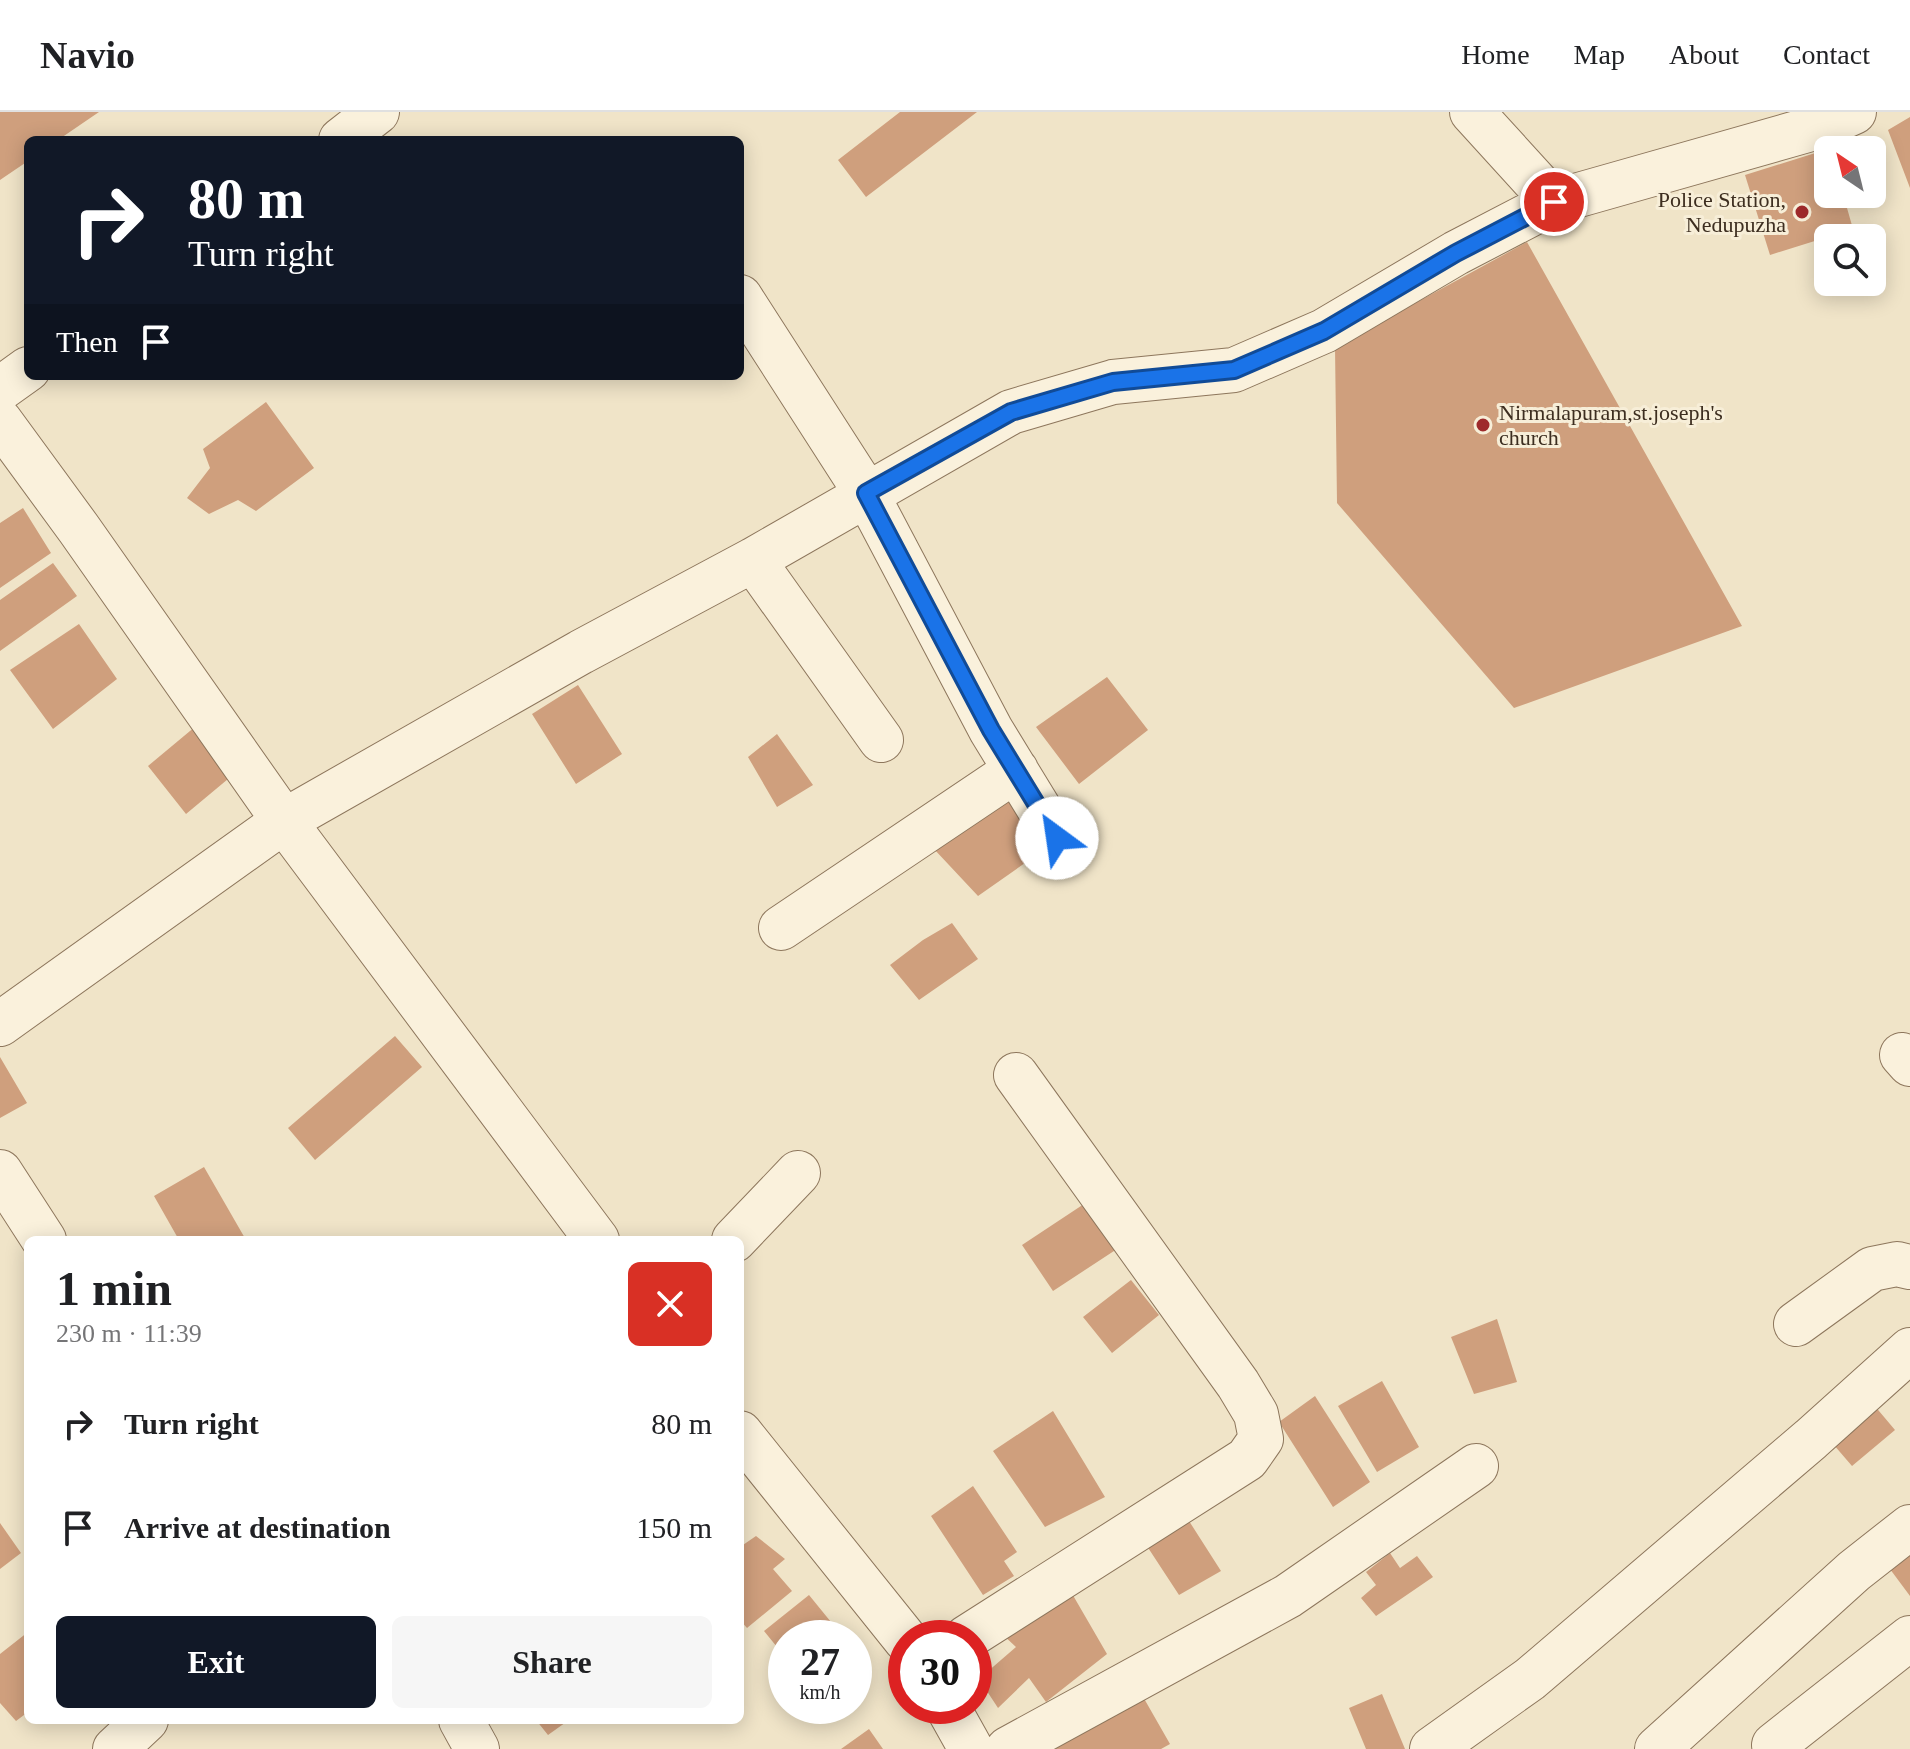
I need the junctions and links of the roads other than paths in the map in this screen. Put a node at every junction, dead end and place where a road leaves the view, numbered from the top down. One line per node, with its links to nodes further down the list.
1 (377, 112): 4 (street)
2 (1472, 112): 5 (street)
3 (1854, 112): 5 (street)
4 (346, 136)
5 (1554, 202): 10 (street)
6 (744, 303): 10 (street)
7 (24, 372): 8 (street)
8 (0, 389)
9 (0, 421): 14 (street)
10 (866, 493): 11 (street); 13 (street)
11 (753, 560): 12 (street); 14 (street)
12 (881, 740)
13 (1016, 770): 15 (street); 16 (street)
14 (284, 821): 17 (street); 22 (street)
15 (1057, 838)
16 (781, 928)
17 (0, 1024)
18 (1016, 1075): 31 (street)
19 (0, 1172): 21 (street)
20 (798, 1173): 23 (street)
21 (41, 1236)
22 (594, 1236)
23 (738, 1236)
24 (1910, 1267): 25 (street)
25 (1796, 1324)
26 (1910, 1350): 41 (street)
27 (744, 1438): 30 (street)
28 (1476, 1466): 40 (street)
29 (1910, 1527): 42 (street)
30 (890, 1620)
31 (992, 1621)
32 (1910, 1638): 36 (street)
33 (142, 1724): 37 (street)
34 (463, 1724): 38 (street)
35 (957, 1724): 39 (street)
36 (1774, 1745)
37 (115, 1749)
38 (477, 1749)
39 (971, 1749)
40 (1008, 1749)
41 (1432, 1749)
42 (1657, 1749)

